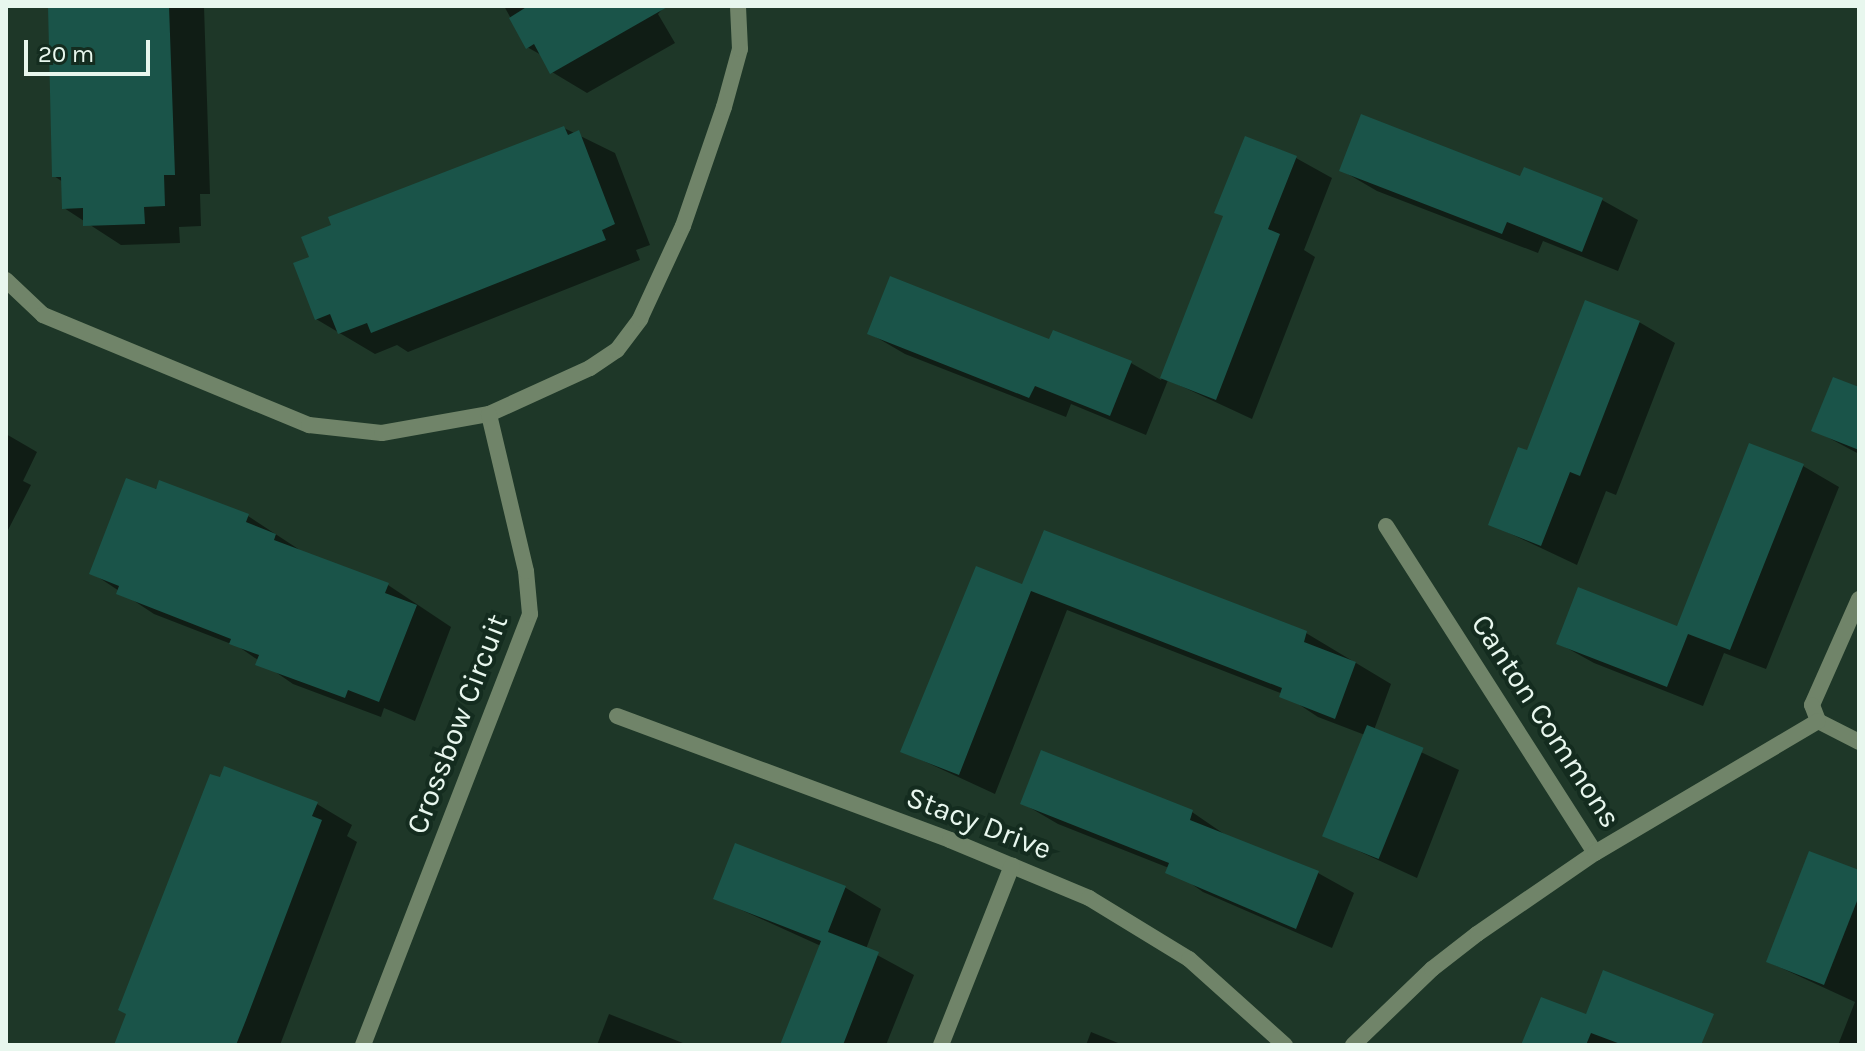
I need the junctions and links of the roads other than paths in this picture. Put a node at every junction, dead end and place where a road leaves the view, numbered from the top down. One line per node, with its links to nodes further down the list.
1 (738, 6): 3 (street)
2 (6, 280): 3 (street)
3 (489, 414): 11 (street, Crossbow Circuit)
4 (1386, 526): 9 (street, Canton Commons)
5 (1859, 599): 7 (street)
6 (617, 716): 10 (street, Stacy Drive)
7 (1818, 721): 8 (street); 9 (street, Canton Commons)
8 (1859, 742)
9 (1595, 853): 14 (street)
10 (1012, 866): 12 (street); 13 (street, Stacy Drive)
11 (363, 1045)
12 (941, 1045)
13 (1285, 1045)
14 (1353, 1045)

